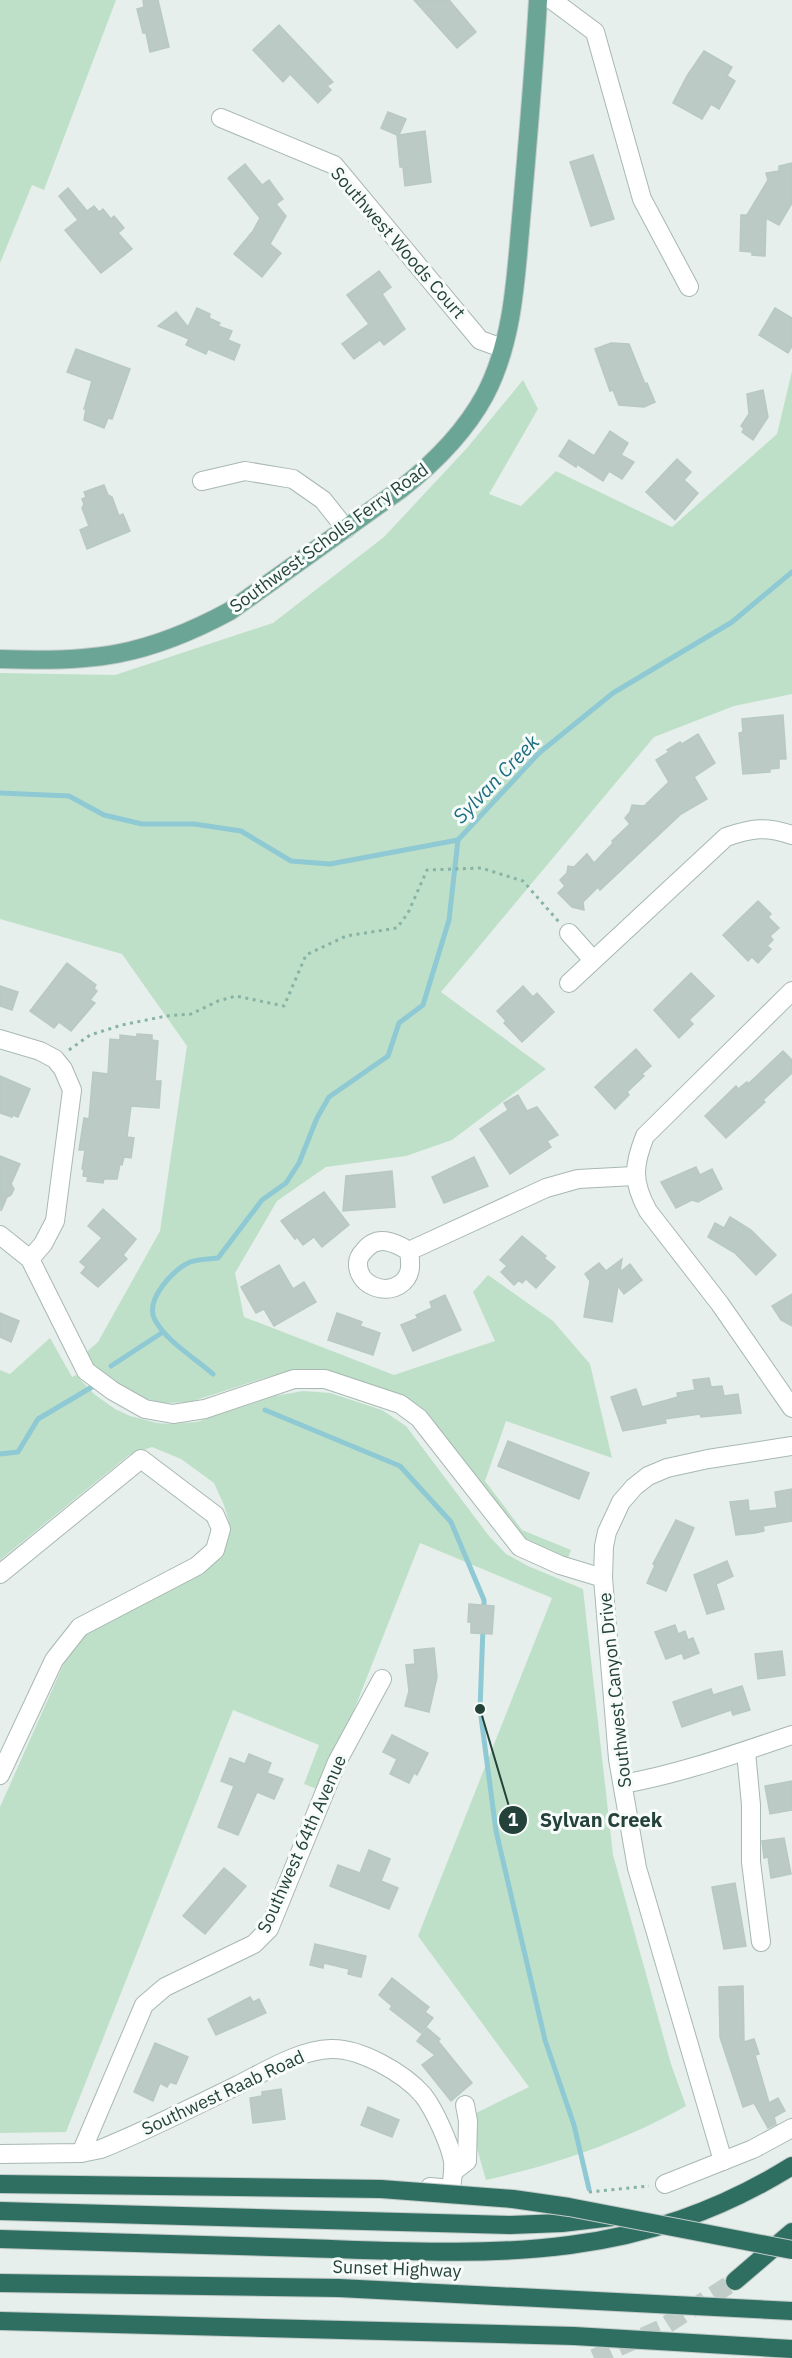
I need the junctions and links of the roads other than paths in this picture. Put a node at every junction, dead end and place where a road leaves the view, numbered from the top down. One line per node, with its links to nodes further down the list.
1 (538, 0): 5 (main road, Southwest Scholls Ferry Road)
2 (552, 0): 4 (street)
3 (221, 118): 5 (street, Southwest Woods Court)
4 (689, 287)
5 (502, 348): 7 (main road, Southwest Scholls Ferry Road)
6 (202, 481): 7 (street)
7 (346, 529): 8 (main road, Southwest Scholls Ferry Road)
8 (0, 659)
9 (792, 835): 11 (street)
10 (569, 933): 11 (street)
11 (593, 960): 12 (street)
12 (569, 983)
13 (792, 991): 15 (street)
14 (0, 1039): 18 (street)
15 (634, 1176): 17 (street); 19 (street)
16 (0, 1235): 18 (street)
17 (409, 1251)
18 (30, 1259): 22 (street)
19 (792, 1408)
20 (792, 1446): 22 (street, Southwest Canyon Drive)
21 (0, 1574): 26 (street)
22 (603, 1578): 27 (street, Southwest Canyon Drive)
23 (382, 1679): 31 (street, Southwest 64th Avenue)
24 (792, 1735): 25 (street)
25 (746, 1752): 27 (street); 28 (street)
26 (0, 1775)
27 (623, 1785): 33 (street, Southwest Canyon Drive)
28 (761, 1942)
29 (465, 2105): 35 (street)
30 (792, 2128): 33 (street)
31 (81, 2153): 32 (street, Southwest Raab Road); 35 (street, Southwest Raab Road)
32 (0, 2154)
33 (723, 2161): 37 (street)
34 (792, 2166): 40 (highway)
35 (454, 2171): 38 (street)
36 (0, 2184): 43 (highway, bridge)
37 (665, 2184)
38 (430, 2187)
39 (0, 2211): 40 (highway)
40 (692, 2216): 42 (highway)
41 (792, 2232): 44 (highway)
42 (0, 2239)
43 (792, 2250)
44 (735, 2281)
45 (0, 2283): 46 (highway, Sunset Highway)
46 (792, 2311)
47 (0, 2321): 48 (highway)
48 (792, 2349)

